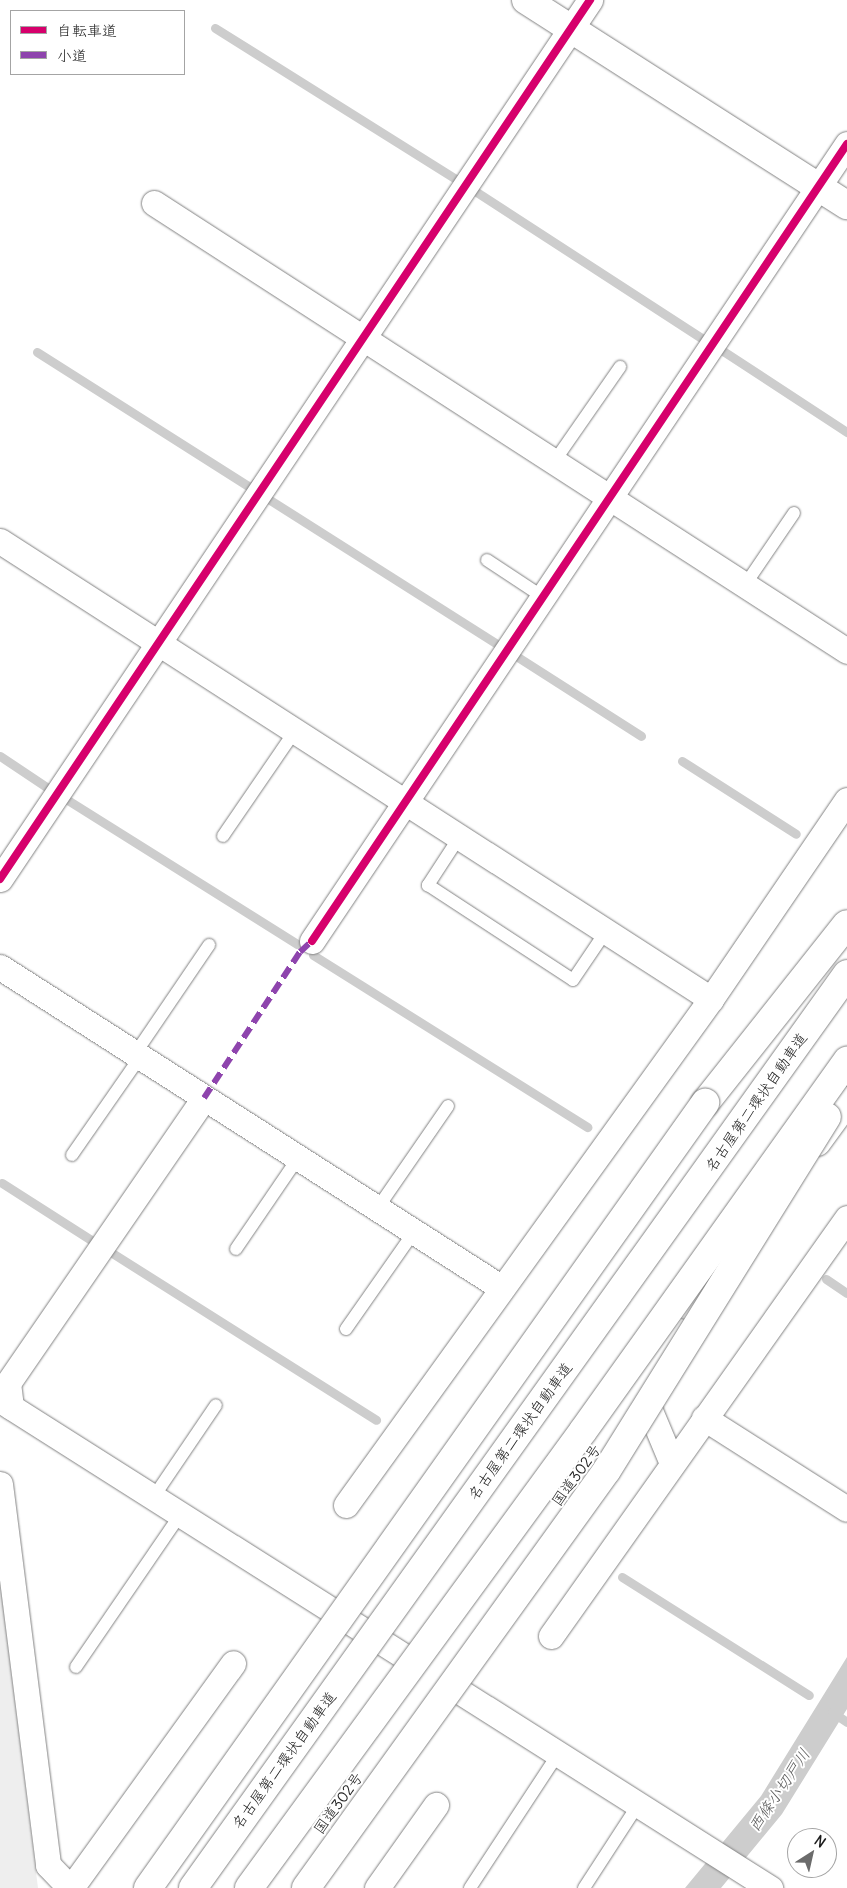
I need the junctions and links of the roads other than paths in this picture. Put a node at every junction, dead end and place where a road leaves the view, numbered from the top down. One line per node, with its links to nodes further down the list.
1 (526, 0): 3 (main road)
2 (590, 0): 3 (street)
3 (571, 28): 5 (main road); 8 (street)
4 (847, 144): 5 (street)
5 (819, 187): 7 (main road); 11 (street)
6 (154, 203): 8 (street)
7 (847, 205)
8 (364, 339): 10 (street); 17 (street)
9 (620, 367): 10 (lane)
10 (554, 462): 11 (street)
11 (609, 498): 15 (street); 16 (street)
12 (794, 513): 15 (lane)
13 (0, 541): 17 (street)
14 (488, 560): 16 (lane)
15 (745, 585): 18 (street)
16 (542, 597): 21 (street)
17 (159, 643): 19 (street); 24 (street)
18 (847, 651)
19 (295, 731): 21 (street); 22 (lane)
20 (847, 800): 31 (street)
21 (405, 801): 23 (street); 27 (street)
22 (223, 836)
23 (460, 836): 26 (street); 26 (lane)
24 (0, 879)
25 (847, 924): 65 (main road, bridge)
26 (606, 931): 31 (street)
27 (312, 941)
28 (210, 944): 32 (lane)
29 (0, 968): 32 (street)
30 (847, 974): 66 (main road, 名古屋第二環状自動車道, bridge)
31 (711, 998): 44 (street)
32 (138, 1055): 35 (street); 38 (lane)
33 (847, 1061): 67 (main road, bridge)
34 (847, 1086): 70 (main road, bridge)
35 (204, 1098): 39 (street); 47 (street)
36 (847, 1101): 46 (main road, 国道302号)
37 (448, 1106): 40 (lane)
38 (72, 1155)
39 (298, 1158): 40 (street); 43 (lane)
40 (377, 1209): 42 (street)
41 (847, 1218): 49 (street)
42 (414, 1232): 44 (street); 45 (lane)
43 (236, 1250)
44 (502, 1288): 53 (street)
45 (346, 1329)
46 (640, 1386): 50 (street); 59 (main road, 国道302号)
47 (6, 1403): 52 (street)
48 (216, 1405): 52 (lane)
49 (704, 1418): 50 (street); 54 (street)
50 (672, 1463): 56 (street)
51 (0, 1484): 64 (street)
52 (152, 1498): 55 (street)
53 (346, 1505)
54 (847, 1509)
55 (180, 1515): 58 (lane); 59 (street)
56 (551, 1636)
57 (233, 1663): 64 (street)
58 (76, 1667)
59 (430, 1674): 60 (street); 63 (main road, 国道302号)
60 (558, 1754): 62 (street); 72 (lane)
61 (436, 1805): 71 (street)
62 (638, 1805): 73 (lane); 74 (street)
63 (304, 1850): 68 (main road, 国道302号); 69 (main road, 国道302号)
64 (70, 1888)
65 (148, 1888)
66 (193, 1888)
67 (249, 1888)
68 (269, 1888)
69 (276, 1888)
70 (306, 1888)
71 (377, 1888)
72 (470, 1888)
73 (584, 1888)
74 (770, 1888)

